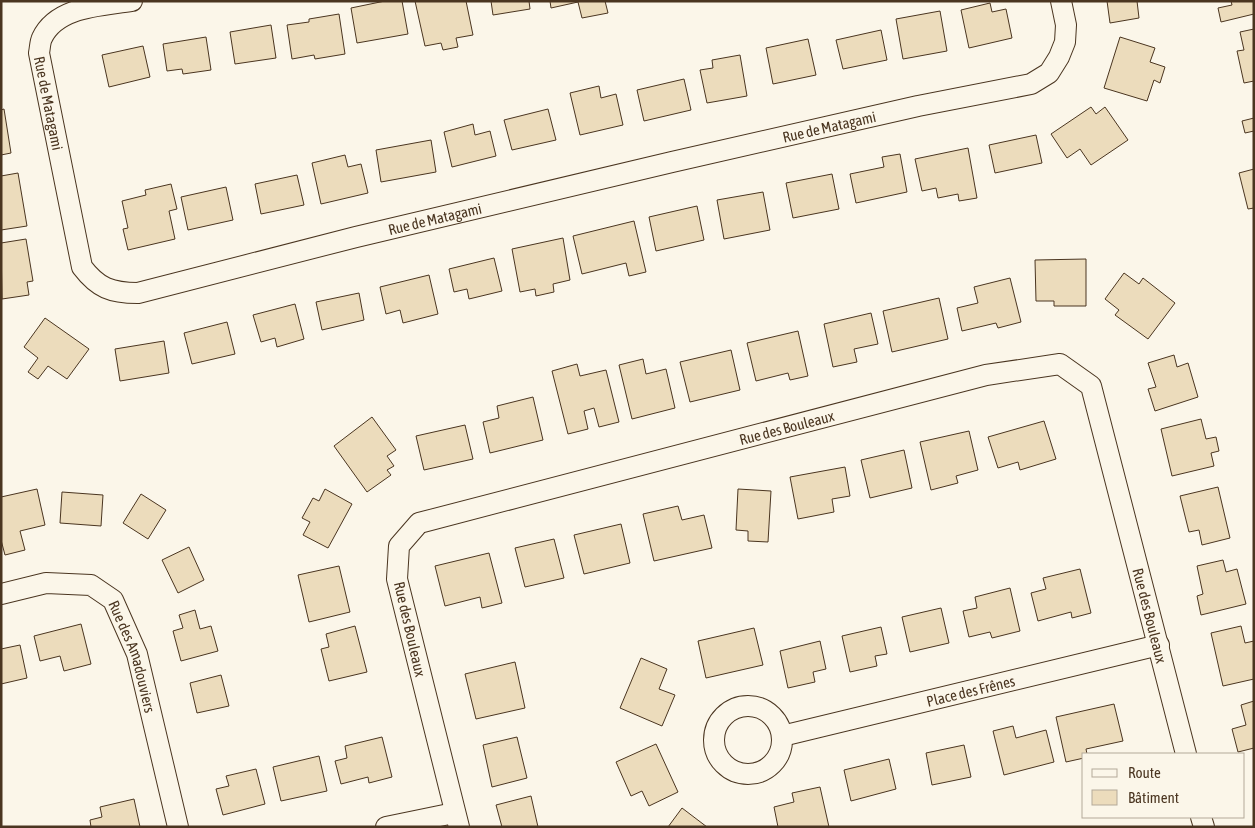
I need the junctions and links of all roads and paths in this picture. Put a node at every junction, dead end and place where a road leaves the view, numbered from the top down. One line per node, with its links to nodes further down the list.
1 (132, 1): 2 (street, Rue de Matagami)
2 (1061, 1)
3 (1, 594): 8 (street, Rue des Amadouviers)
4 (1159, 645): 5 (street, Place des Frênes); 6 (street, Rue des Bouleaux); 7 (street, Rue des Bouleaux)
5 (782, 736)
6 (1186, 753)
7 (456, 820): 9 (street)
8 (178, 827)
9 (386, 827)

